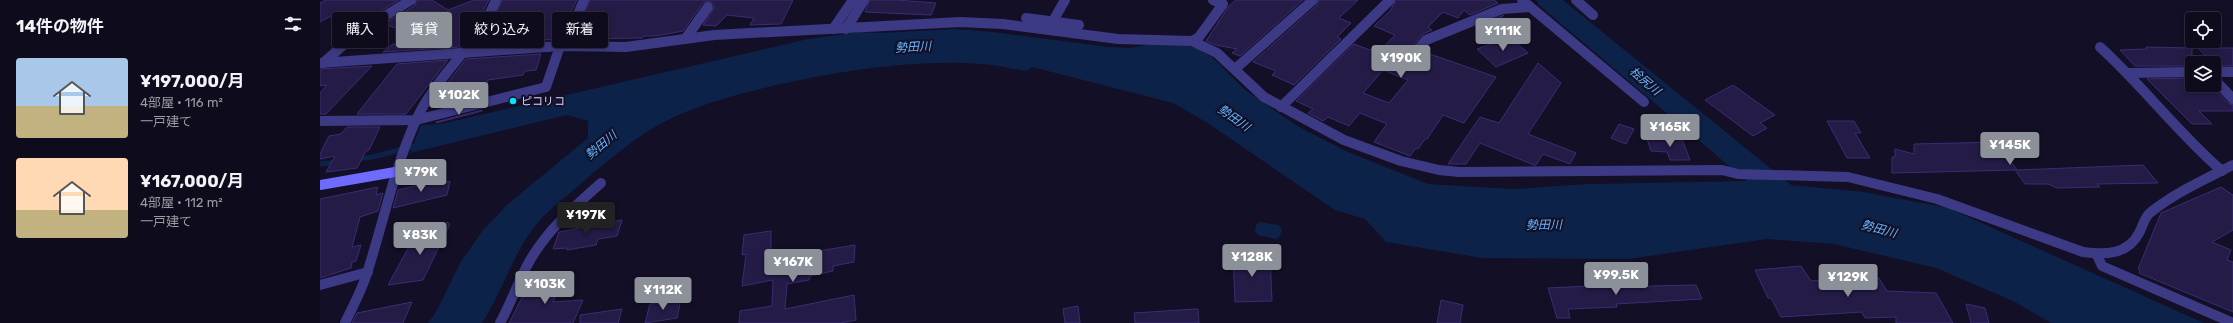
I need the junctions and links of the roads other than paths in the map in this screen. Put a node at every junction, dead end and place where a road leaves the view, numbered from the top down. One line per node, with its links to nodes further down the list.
1 (411, 0): 31 (street)
2 (496, 0): 30 (street)
3 (584, 0): 16 (street)
4 (853, 0): 22 (street)
5 (864, 0): 21 (street)
6 (1065, 0): 19 (street)
7 (1213, 0): 12 (street)
8 (1313, 0): 32 (street)
9 (1390, 0): 40 (street)
10 (1522, 0): 15 (street)
11 (1576, 0): 17 (street)
12 (1225, 2): 24 (street)
13 (1508, 4): 15 (street); 27 (street)
14 (708, 7): 23 (street)
15 (1529, 7): 39 (street)
16 (579, 12)
17 (1593, 15)
18 (1026, 18): 19 (street)
19 (1054, 21): 20 (street)
20 (1079, 25)
21 (846, 28): 22 (street); 24 (street)
22 (833, 29): 23 (street)
23 (686, 38): 26 (street)
24 (1192, 41): 32 (street)
25 (552, 47): 30 (street)
26 (608, 47)
27 (1420, 47)
28 (2100, 47): 36 (street)
29 (559, 48): 42 (street)
30 (465, 52): 31 (street); 42 (street)
31 (322, 63)
32 (1235, 69): 40 (street)
33 (2185, 72): 36 (street)
34 (2221, 72): 35 (street)
35 (2233, 72)
36 (2129, 73): 44 (street)
37 (2221, 87): 38 (street)
38 (2233, 99)
39 (1644, 102)
40 (1281, 107): 48 (street)
41 (320, 121): 42 (street)
42 (415, 123): 45 (street)
43 (2233, 165): 44 (street)
44 (2222, 170): 48 (street)
45 (395, 172): 47 (street); 49 (street)
46 (601, 183): 52 (street)
47 (320, 185)
48 (2097, 255): 53 (street)
49 (368, 272): 50 (street); 51 (street)
50 (320, 285)
51 (345, 323)
52 (500, 323)
53 (2233, 323)

